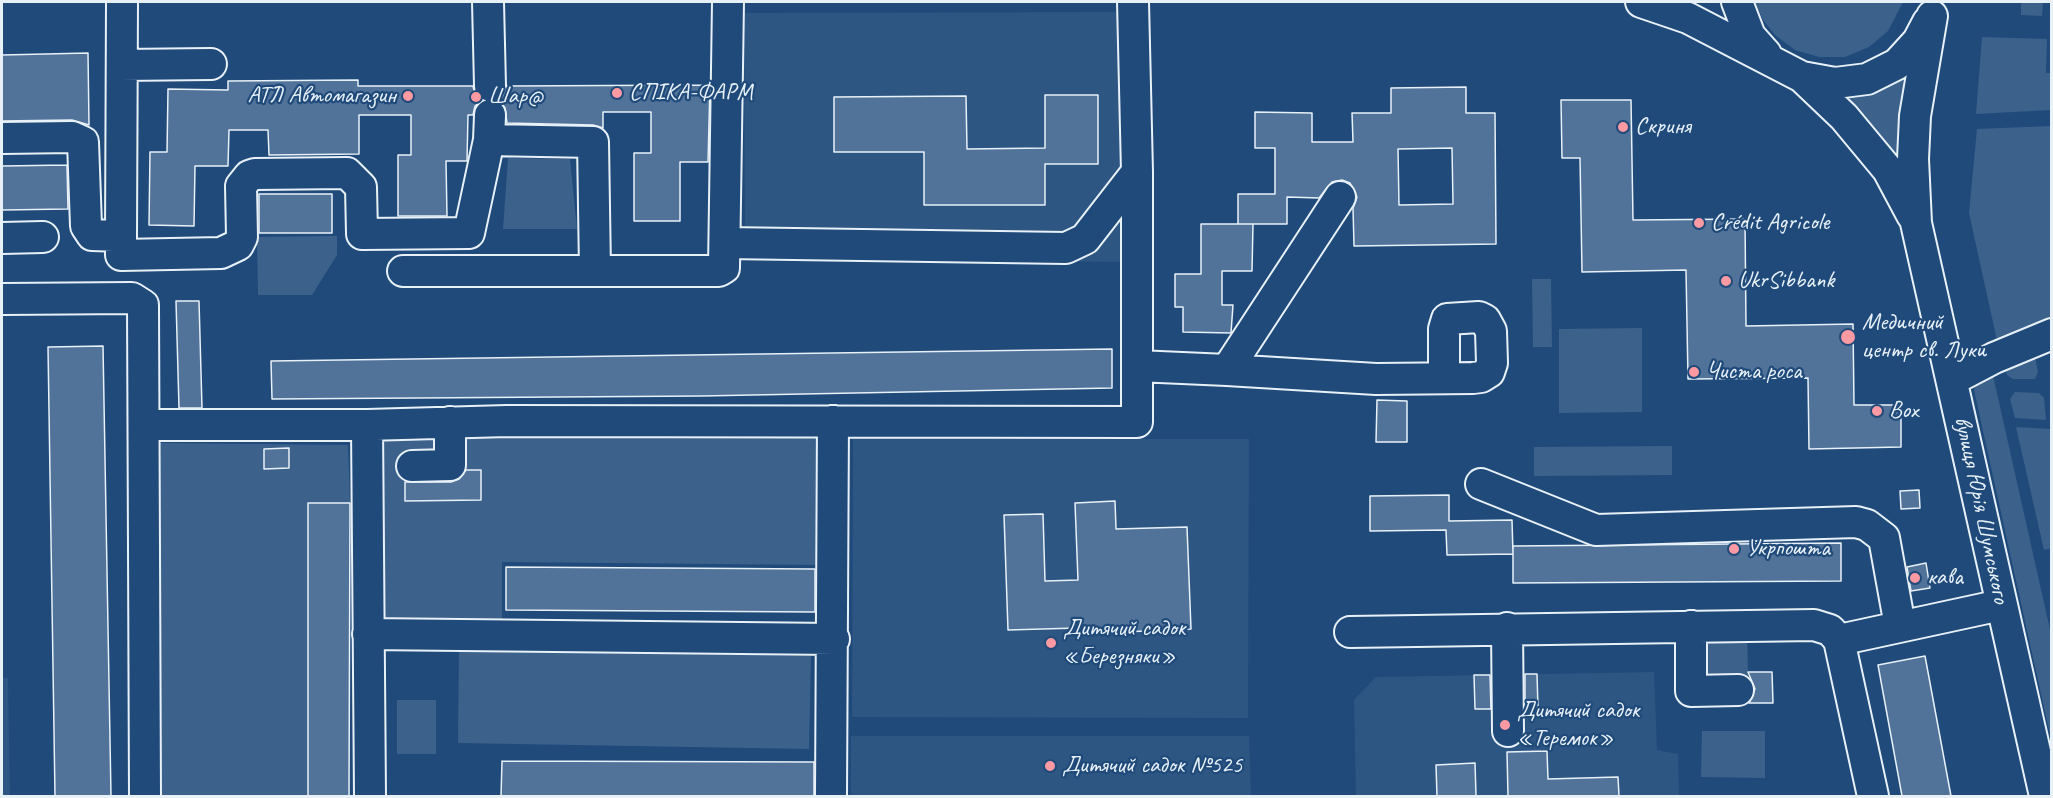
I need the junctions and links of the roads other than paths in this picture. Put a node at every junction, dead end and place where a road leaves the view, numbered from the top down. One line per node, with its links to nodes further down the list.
1 (122, 2): 10 (street)
2 (488, 2): 12 (street)
3 (728, 2): 20 (street)
4 (1133, 2): 14 (street)
5 (1641, 2): 8 (street)
6 (1737, 2): 8 (street)
7 (1933, 9): 11 (street); 16 (street, вулиця Юрія Шумського)
8 (1770, 59): 11 (street)
9 (211, 64): 10 (street)
10 (122, 65): 17 (street)
11 (1802, 77): 16 (street, вулиця Юрія Шумського)
12 (490, 86)
13 (2, 138): 17 (street)
14 (1137, 172): 20 (street); 25 (street)
15 (1340, 197): 26 (street)
16 (1916, 223): 28 (street, вулиця Юрія Шумського)
17 (121, 236): 22 (street)
18 (43, 237): 19 (street)
19 (2, 238)
20 (726, 243): 22 (street)
21 (403, 271): 22 (street)
22 (595, 271)
23 (2, 299): 31 (street)
24 (2052, 334): 28 (street)
25 (1137, 366): 26 (street); 29 (street)
26 (1227, 370): 27 (street)
27 (1444, 378)
28 (1952, 380): 35 (street, вулиця Юрія Шумського)
29 (832, 421): 30 (street); 41 (street)
30 (450, 422): 32 (street); 33 (street)
31 (145, 425): 32 (street); 46 (street)
32 (367, 425): 40 (street)
33 (412, 466)
34 (1481, 484): 37 (street)
35 (2001, 605): 37 (street); 45 (street, вулиця Юрія Шумського)
36 (1691, 626): 38 (street); 42 (street); 43 (street)
37 (1900, 626): 42 (street)
38 (1507, 628): 39 (street); 44 (street)
39 (1350, 632)
40 (368, 634): 41 (street); 47 (street)
41 (834, 639): 48 (street)
42 (1839, 640): 49 (street)
43 (1737, 690)
44 (1508, 731)
45 (2047, 791)
46 (145, 796)
47 (370, 796)
48 (831, 796)
49 (1874, 796)

